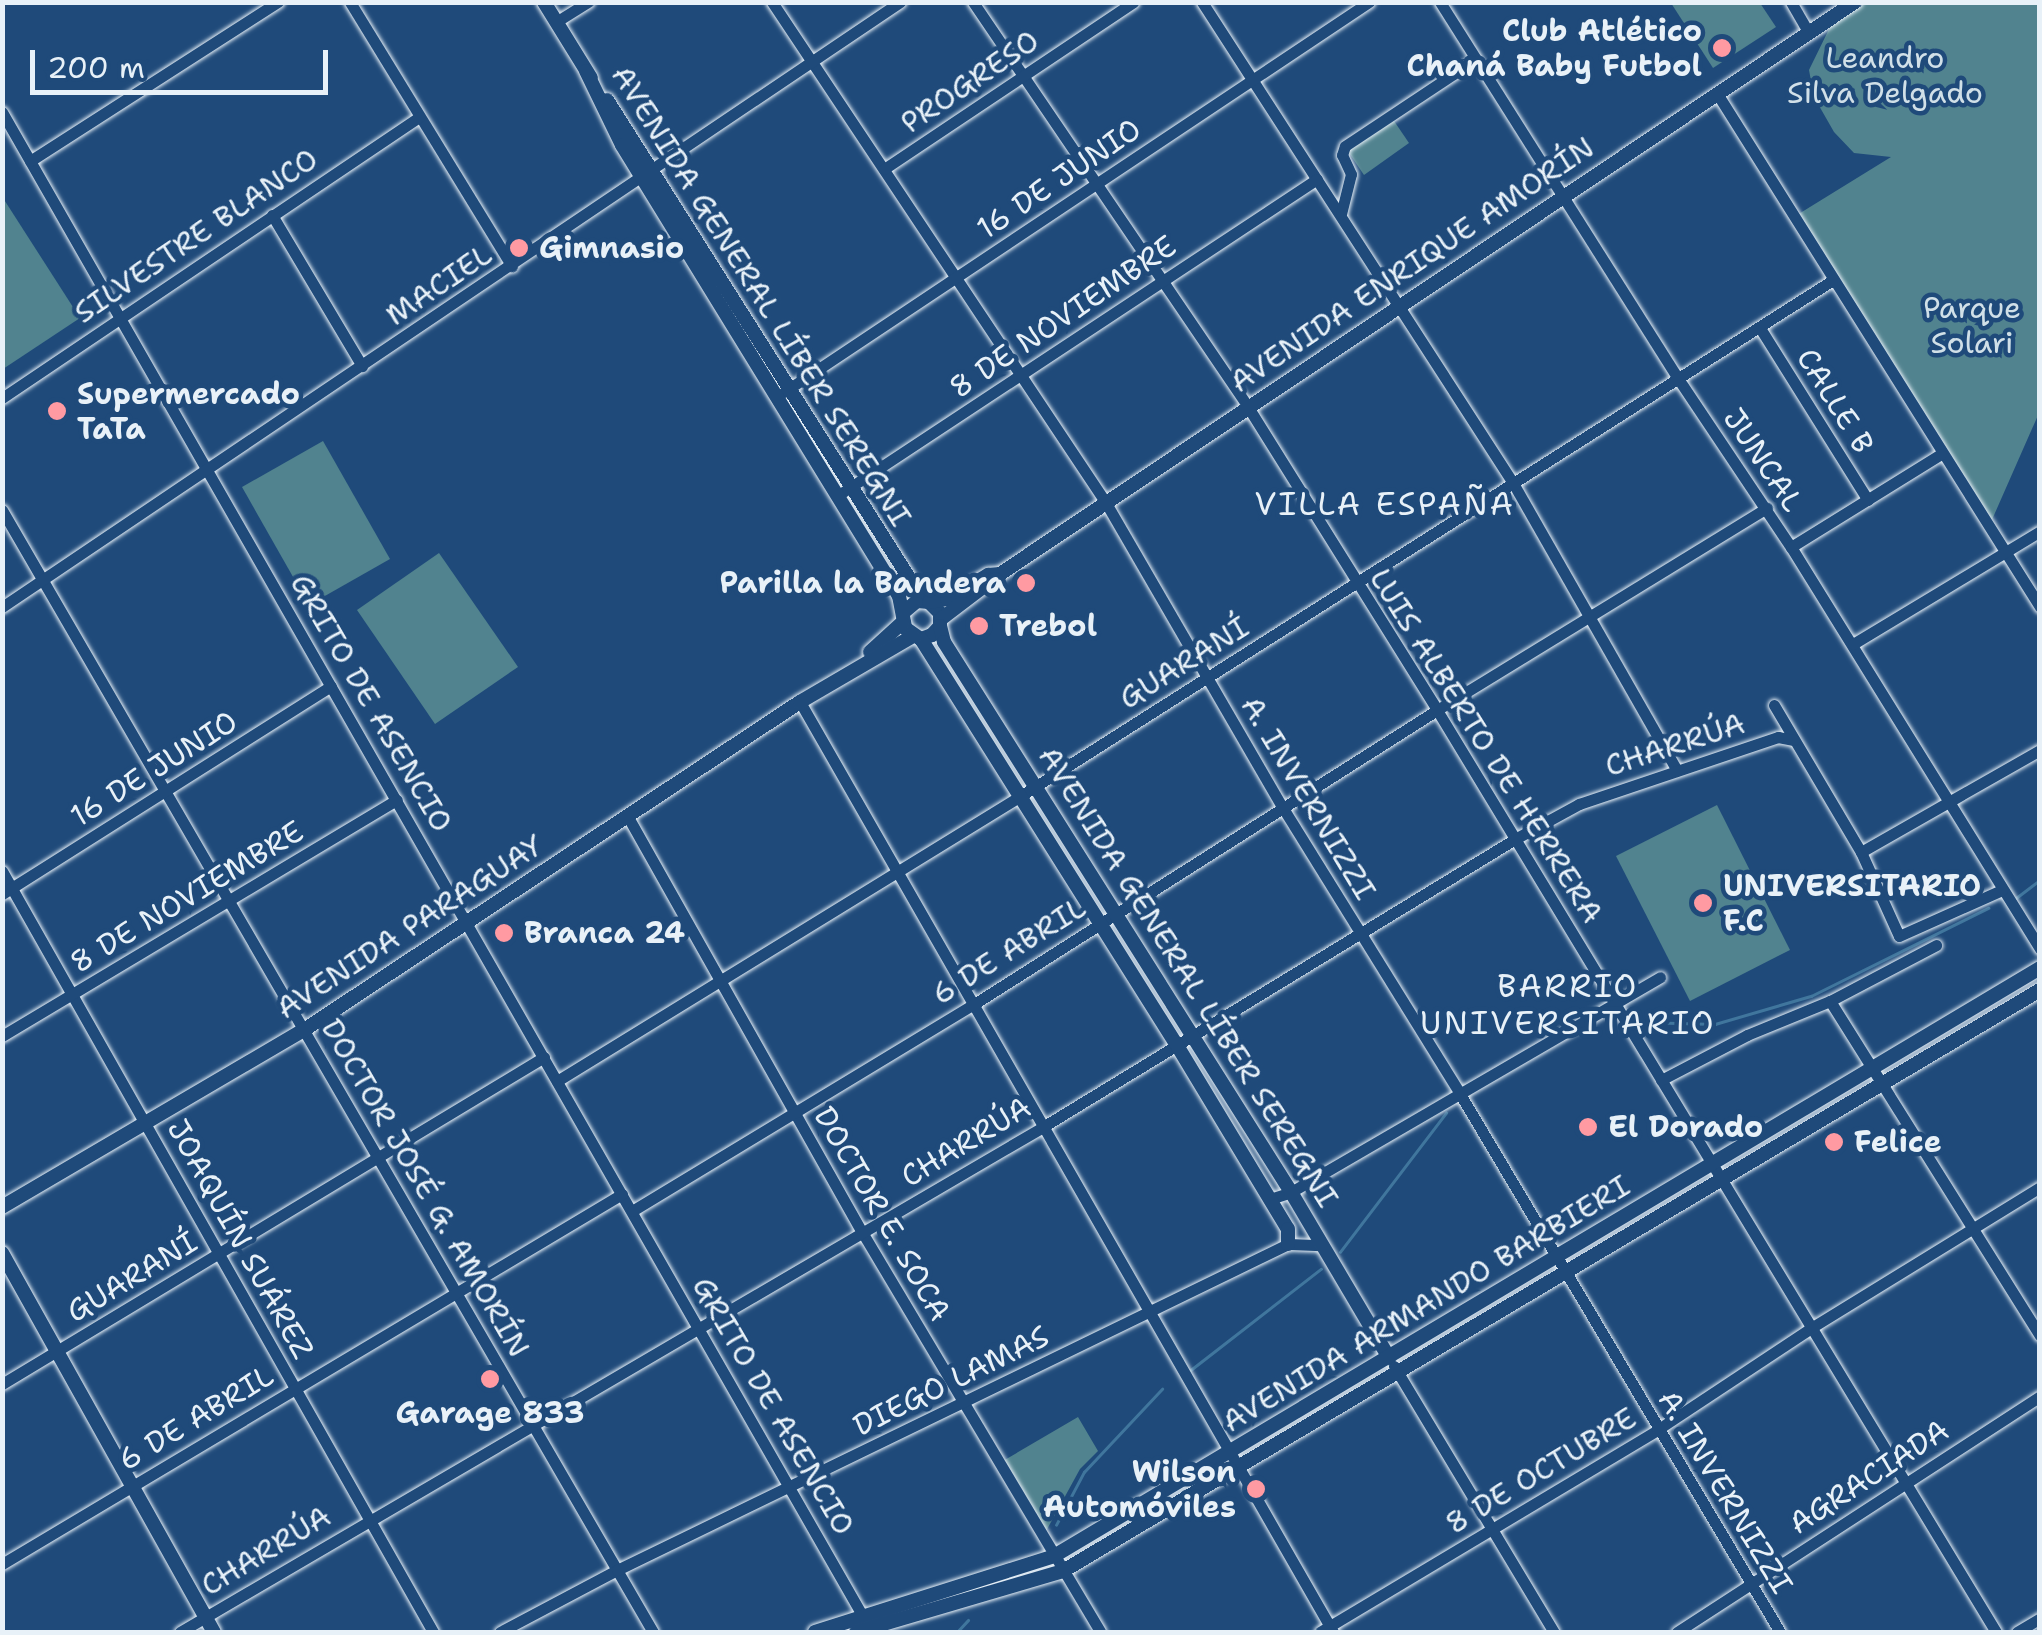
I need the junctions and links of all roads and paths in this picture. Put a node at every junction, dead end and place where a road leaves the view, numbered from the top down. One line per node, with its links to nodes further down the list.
1 (278, 2): 24 (street)
2 (350, 2): 22 (street)
3 (544, 2): 14 (street, AVENIDA GENERAL LÍBER SEREGNI)
4 (588, 2): 14 (street)
5 (772, 2): 17 (street, A. INVERNIZZI)
6 (900, 2): 17 (street, MACIEL)
7 (973, 2): 18 (street, LUIS ALBERTO DE HERRERA)
8 (1133, 2): 18 (street, PROGRESO)
9 (1202, 2): 19 (street)
10 (1369, 2): 19 (street, 16 DE JUNIO)
11 (1440, 2): 16 (street, JUNCAL)
12 (1790, 2): 15 (street)
13 (1854, 2): 15 (street, AVENIDA ENRIQUE AMORÍN)
14 (556, 22): 26 (street, AVENIDA GENERAL LÍBER SEREGNI)
15 (1809, 33): 20 (street, AVENIDA ENRIQUE AMORÍN)
16 (1476, 59): 29 (street, JUNCAL); 30 (street)
17 (813, 61): 25 (street, A. INVERNIZZI); 26 (street, MACIEL)
18 (1022, 76): 25 (street, PROGRESO); 28 (street, LUIS ALBERTO DE HERRERA)
19 (1252, 80): 27 (street); 28 (street, 16 DE JUNIO)
20 (1718, 95): 29 (street, AVENIDA ENRIQUE AMORÍN); 34 (street)
21 (2, 112): 23 (street, GRITO DE ASENCIO)
22 (419, 117): 31 (street, SILVESTRE BLANCO); 32 (street)
23 (6, 128): 24 (street, GRITO DE ASENCIO)
24 (30, 162): 37 (street, GRITO DE ASENCIO)
25 (884, 169): 33 (street, A. INVERNIZZI)
26 (648, 174): 32 (street, MACIEL); 42 (street, AVENIDA GENERAL LÍBER SEREGNI); 44 (street, AVENIDA GENERAL LÍBER SEREGNI)
27 (1316, 179): 30 (street); 35 (street, 8 DE NOVIEMBRE)
28 (1096, 185): 33 (street, 16 DE JUNIO); 35 (street, LUIS ALBERTO DE HERRERA)
29 (1563, 198): 36 (street, AVENIDA ENRIQUE AMORÍN); 41 (street, JUNCAL)
30 (1340, 214): 36 (street)
31 (272, 215): 37 (street, SILVESTRE BLANCO); 39 (street)
32 (512, 266): 39 (street, MACIEL)
33 (956, 278): 40 (street, A. INVERNIZZI); 42 (street, 16 DE JUNIO)
34 (1833, 280): 38 (street, GUARANÍ); 46 (street)
35 (1160, 282): 40 (street, 8 DE NOVIEMBRE); 45 (street, LUIS ALBERTO DE HERRERA)
36 (1400, 307): 45 (street, AVENIDA ENRIQUE AMORÍN); 48 (street)
37 (120, 318): 43 (street, SILVESTRE BLANCO); 47 (street, GRITO DE ASENCIO)
38 (1760, 328): 41 (street, GUARANÍ); 50 (street, CALLE B)
39 (362, 366): 47 (street, MACIEL)
40 (1023, 374): 49 (street, 8 DE NOVIEMBRE); 51 (street, A. INVERNIZZI)
41 (1679, 380): 48 (street, GUARANÍ); 52 (street, JUNCAL)
42 (790, 388): 44 (street, 16 DE JUNIO); 49 (street, AVENIDA GENERAL LÍBER SEREGNI)
43 (2, 398)
44 (776, 398): 49 (street, AVENIDA GENERAL LÍBER SEREGNI)
45 (1248, 408): 51 (street, AVENIDA ENRIQUE AMORÍN); 59 (street, LUIS ALBERTO DE HERRERA)
46 (1941, 454): 50 (street); 56 (street)
47 (207, 467): 58 (street, MACIEL); 70 (street, GRITO DE ASENCIO)
48 (1513, 484): 59 (street, GUARANÍ); 63 (street)
49 (844, 492): 60 (street, AVENIDA GENERAL LÍBER SEREGNI); 64 (street, AVENIDA GENERAL LÍBER SEREGNI)
50 (1868, 500): 55 (street)
51 (1106, 503): 57 (street, AVENIDA ENRIQUE AMORÍN); 69 (street, A. INVERNIZZI)
52 (1766, 508): 55 (street, JUNCAL); 63 (street, 6 DE ABRIL)
53 (2, 510): 58 (street, DOCTOR JOSÉ G. AMORÍN)
54 (2040, 531): 56 (street)
55 (1791, 547): 67 (street, JUNCAL)
56 (2005, 552): 62 (street); 67 (street)
57 (1000, 574): 60 (street, AVENIDA ENRIQUE AMORÍN); 65 (street, AVENIDA ENRIQUE AMORÍN)
58 (43, 580): 61 (street, MACIEL); 78 (street, DOCTOR JOSÉ G. AMORÍN)
59 (1356, 583): 69 (street, GUARANÍ); 73 (street, LUIS ALBERTO DE HERRERA)
60 (926, 601): 64 (street, AVENIDA ENRIQUE AMORÍN); 65 (street, AVENIDA GENERAL LÍBER SEREGNI)
61 (2, 606)
62 (2040, 607)
63 (1591, 614): 73 (street, 6 DE ABRIL); 76 (street)
64 (904, 617): 66 (street, AVENIDA GENERAL LÍBER SEREGNI); 68 (street, AVENIDA PARAGUAY)
65 (940, 622): 66 (street, AVENIDA ENRIQUE AMORÍN); 77 (street, AVENIDA GENERAL LÍBER SEREGNI)
66 (917, 638): 68 (street, AVENIDA PARAGUAY); 79 (street, AVENIDA GENERAL LÍBER SEREGNI)
67 (1853, 644): 81 (street, JUNCAL)
68 (839, 678): 71 (street, AVENIDA PARAGUAY)
69 (1206, 678): 77 (street, GUARANÍ); 82 (street, A. INVERNIZZI)
70 (331, 686): 78 (street, 16 DE JUNIO); 80 (street, GRITO DE ASENCIO)
71 (800, 702): 83 (street, AVENIDA PARAGUAY); 87 (street)
72 (1774, 706): 74 (street)
73 (1437, 710): 82 (street, 6 DE ABRIL); 84 (street, LUIS ALBERTO DE HERRERA)
74 (1794, 740): 76 (street, CHARRÚA); 85 (street)
75 (2040, 750): 81 (street)
76 (1677, 770): 84 (street, CHARRÚA)
77 (1037, 786): 79 (street, GUARANÍ); 91 (street, AVENIDA GENERAL LÍBER SEREGNI)
78 (166, 792): 89 (street, 16 DE JUNIO); 90 (street, DOCTOR JOSÉ G. AMORÍN)
79 (1022, 795): 87 (street, GUARANÍ); 92 (street, AVENIDA GENERAL LÍBER SEREGNI)
80 (396, 800): 90 (street, 8 DE NOVIEMBRE); 93 (street, GRITO DE ASENCIO)
81 (1948, 806): 85 (street); 88 (street, JUNCAL)
82 (1284, 808): 91 (street, 6 DE ABRIL); 94 (street, A. INVERNIZZI)
83 (628, 817): 93 (street, AVENIDA PARAGUAY); 99 (street, DOCTOR E. SOCA)
84 (1515, 839): 94 (street, CHARRÚA); 103 (street, LUIS ALBERTO DE HERRERA)
85 (1860, 852): 88 (street)
86 (2, 871): 89 (street, JOAQUÍN SUÁREZ)
87 (895, 873): 99 (street, GUARANÍ); 104 (street)
88 (2002, 890): 96 (street, JUNCAL)
89 (8, 891): 101 (street, JOAQUÍN SUÁREZ)
90 (229, 902): 101 (street, 8 DE NOVIEMBRE); 105 (street, DOCTOR JOSÉ G. AMORÍN)
91 (1116, 912): 92 (street, 6 DE ABRIL); 106 (street, AVENIDA GENERAL LÍBER SEREGNI)
92 (1100, 922): 104 (street, 6 DE ABRIL); 108 (street, AVENIDA GENERAL LÍBER SEREGNI)
93 (469, 924): 105 (street, AVENIDA PARAGUAY); 109 (street, GRITO DE ASENCIO)
94 (1360, 932): 106 (street, CHARRÚA); 114 (street, A. INVERNIZZI)
95 (1936, 944): 102 (street)
96 (2040, 950)
97 (2040, 968): 110 (street, AVENIDA ARMANDO BARBIERI)
98 (1660, 977): 103 (street)
99 (720, 983): 112 (street, GUARANÍ); 115 (street, DOCTOR E. SOCA)
100 (2040, 990): 113 (street, AVENIDA ARMANDO BARBIERI)
101 (73, 995): 107 (street, 8 DE NOVIEMBRE); 116 (street, JOAQUÍN SUÁREZ)
102 (1830, 1001): 110 (street); 111 (street)
103 (1614, 1003): 111 (street, LUIS ALBERTO DE HERRERA); 114 (street)
104 (971, 1006): 115 (street, 6 DE ABRIL); 117 (street)
105 (304, 1030): 116 (street, AVENIDA PARAGUAY); 118 (street, DOCTOR JOSÉ G. AMORÍN)
106 (1190, 1033): 108 (street, CHARRÚA); 122 (street, AVENIDA GENERAL LÍBER SEREGNI)
107 (2, 1036)
108 (1175, 1042): 117 (street, CHARRÚA); 124 (street, AVENIDA GENERAL LÍBER SEREGNI)
109 (544, 1057): 112 (street, GRITO DE ASENCIO); 118 (street, GUARANÍ)
110 (1871, 1069): 113 (street); 119 (street, AVENIDA ARMANDO BARBIERI)
111 (1661, 1080): 119 (street, LUIS ALBERTO DE HERRERA)
112 (558, 1081): 123 (street, GRITO DE ASENCIO)
113 (1880, 1084): 120 (street, AVENIDA ARMANDO BARBIERI); 127 (street)
114 (1460, 1094): 122 (street); 133 (street, A. INVERNIZZI)
115 (794, 1112): 126 (street, 6 DE ABRIL); 128 (street, DOCTOR E. SOCA)
116 (146, 1124): 125 (street, AVENIDA PARAGUAY); 132 (street, JOAQUÍN SUÁREZ)
117 (1041, 1128): 128 (street, CHARRÚA); 136 (street)
118 (378, 1158): 132 (street, GUARANÍ); 135 (street, DOCTOR JOSÉ G. AMORÍN)
119 (1712, 1164): 120 (street, LUIS ALBERTO DE HERRERA); 133 (street, AVENIDA ARMANDO BARBIERI)
120 (1721, 1179): 134 (street, AVENIDA ARMANDO BARBIERI); 138 (street, LUIS ALBERTO DE HERRERA)
121 (2040, 1187): 127 (street, 8 DE OCTUBRE)
122 (1291, 1192): 124 (street); 130 (street, AVENIDA GENERAL LÍBER SEREGNI)
123 (622, 1194): 126 (street, GRITO DE ASENCIO); 135 (street, 6 DE ABRIL)
124 (1270, 1200): 129 (street, AVENIDA GENERAL LÍBER SEREGNI)
125 (2, 1207)
126 (632, 1211): 137 (street, GRITO DE ASENCIO)
127 (1971, 1230): 138 (street, 8 DE OCTUBRE); 139 (street)
128 (862, 1232): 137 (street, CHARRÚA); 146 (street, DOCTOR E. SOCA)
129 (1288, 1244): 130 (street, DIEGO LAMAS); 136 (street, DIEGO LAMAS)
130 (1322, 1245): 141 (street, AVENIDA GENERAL LÍBER SEREGNI)
131 (2, 1253): 140 (street)
132 (219, 1253): 140 (street, GUARANÍ); 144 (street, JOAQUÍN SUÁREZ)
133 (1556, 1258): 134 (street, A. INVERNIZZI); 141 (street, AVENIDA ARMANDO BARBIERI)
134 (1566, 1274): 142 (street, AVENIDA ARMANDO BARBIERI); 148 (street, A. INVERNIZZI)
135 (456, 1292): 144 (street, 6 DE ABRIL); 147 (street, DOCTOR JOSÉ G. AMORÍN)
136 (1146, 1312): 146 (street, DIEGO LAMAS); 149 (street)
137 (698, 1325): 147 (street, CHARRÚA); 153 (street, GRITO DE ASENCIO)
138 (1811, 1328): 148 (street, 8 DE OCTUBRE); 151 (street, LUIS ALBERTO DE HERRERA)
139 (2040, 1336)
140 (56, 1351): 143 (street, GUARANÍ); 152 (street)
141 (1389, 1358): 142 (street); 149 (street, AVENIDA ARMANDO BARBIERI)
142 (1399, 1374): 150 (street, AVENIDA ARMANDO BARBIERI); 155 (street)
143 (2, 1384)
144 (295, 1388): 152 (street, 6 DE ABRIL); 154 (street, JOAQUÍN SUÁREZ)
145 (2040, 1396): 151 (street, AGRACIADA)
146 (964, 1404): 153 (street, DIEGO LAMAS); 156 (street, DOCTOR E. SOCA)
147 (532, 1424): 154 (street, CHARRÚA); 158 (street, DOCTOR JOSÉ G. AMORÍN)
148 (1657, 1430): 155 (street, 8 DE OCTUBRE); 160 (street, A. INVERNIZZI)
149 (1228, 1455): 150 (street); 156 (street, AVENIDA ARMANDO BARBIERI)
150 (1237, 1470): 159 (street, AVENIDA ARMANDO BARBIERI); 164 (street)
151 (1904, 1482): 160 (street, AGRACIADA); 175 (street, LUIS ALBERTO DE HERRERA)
152 (132, 1486): 157 (street, 6 DE ABRIL); 161 (street)
153 (790, 1487): 158 (street, DIEGO LAMAS); 163 (street, GRITO DE ASENCIO)
154 (369, 1518): 161 (street, CHARRÚA); 167 (street, JOAQUÍN SUÁREZ)
155 (1495, 1529): 164 (street, 8 DE OCTUBRE); 172 (street)
156 (1054, 1556): 159 (street, DOCTOR E. SOCA); 163 (street, AVENIDA ARMANDO BARBIERI)
157 (2, 1564)
158 (617, 1570): 168 (street, DIEGO LAMAS); 169 (street, DOCTOR JOSÉ G. AMORÍN)
159 (1063, 1571): 163 (street, AVENIDA ARMANDO BARBIERI); 171 (street, DOCTOR E. SOCA)
160 (1751, 1586): 173 (street, AGRACIADA); 174 (street, A. INVERNIZZI)
161 (205, 1617): 165 (street, CHARRÚA); 166 (street)
162 (2040, 1618): 176 (street)
163 (865, 1627): 170 (street, AVENIDA ARMANDO BARBIERI)
164 (1327, 1630)
165 (180, 1632)
166 (214, 1632)
167 (434, 1632)
168 (500, 1632)
169 (653, 1632)
170 (815, 1632)
171 (1100, 1632)
172 (1554, 1632)
173 (1677, 1632)
174 (1780, 1632)
175 (1996, 1632)
176 (2017, 1632)

